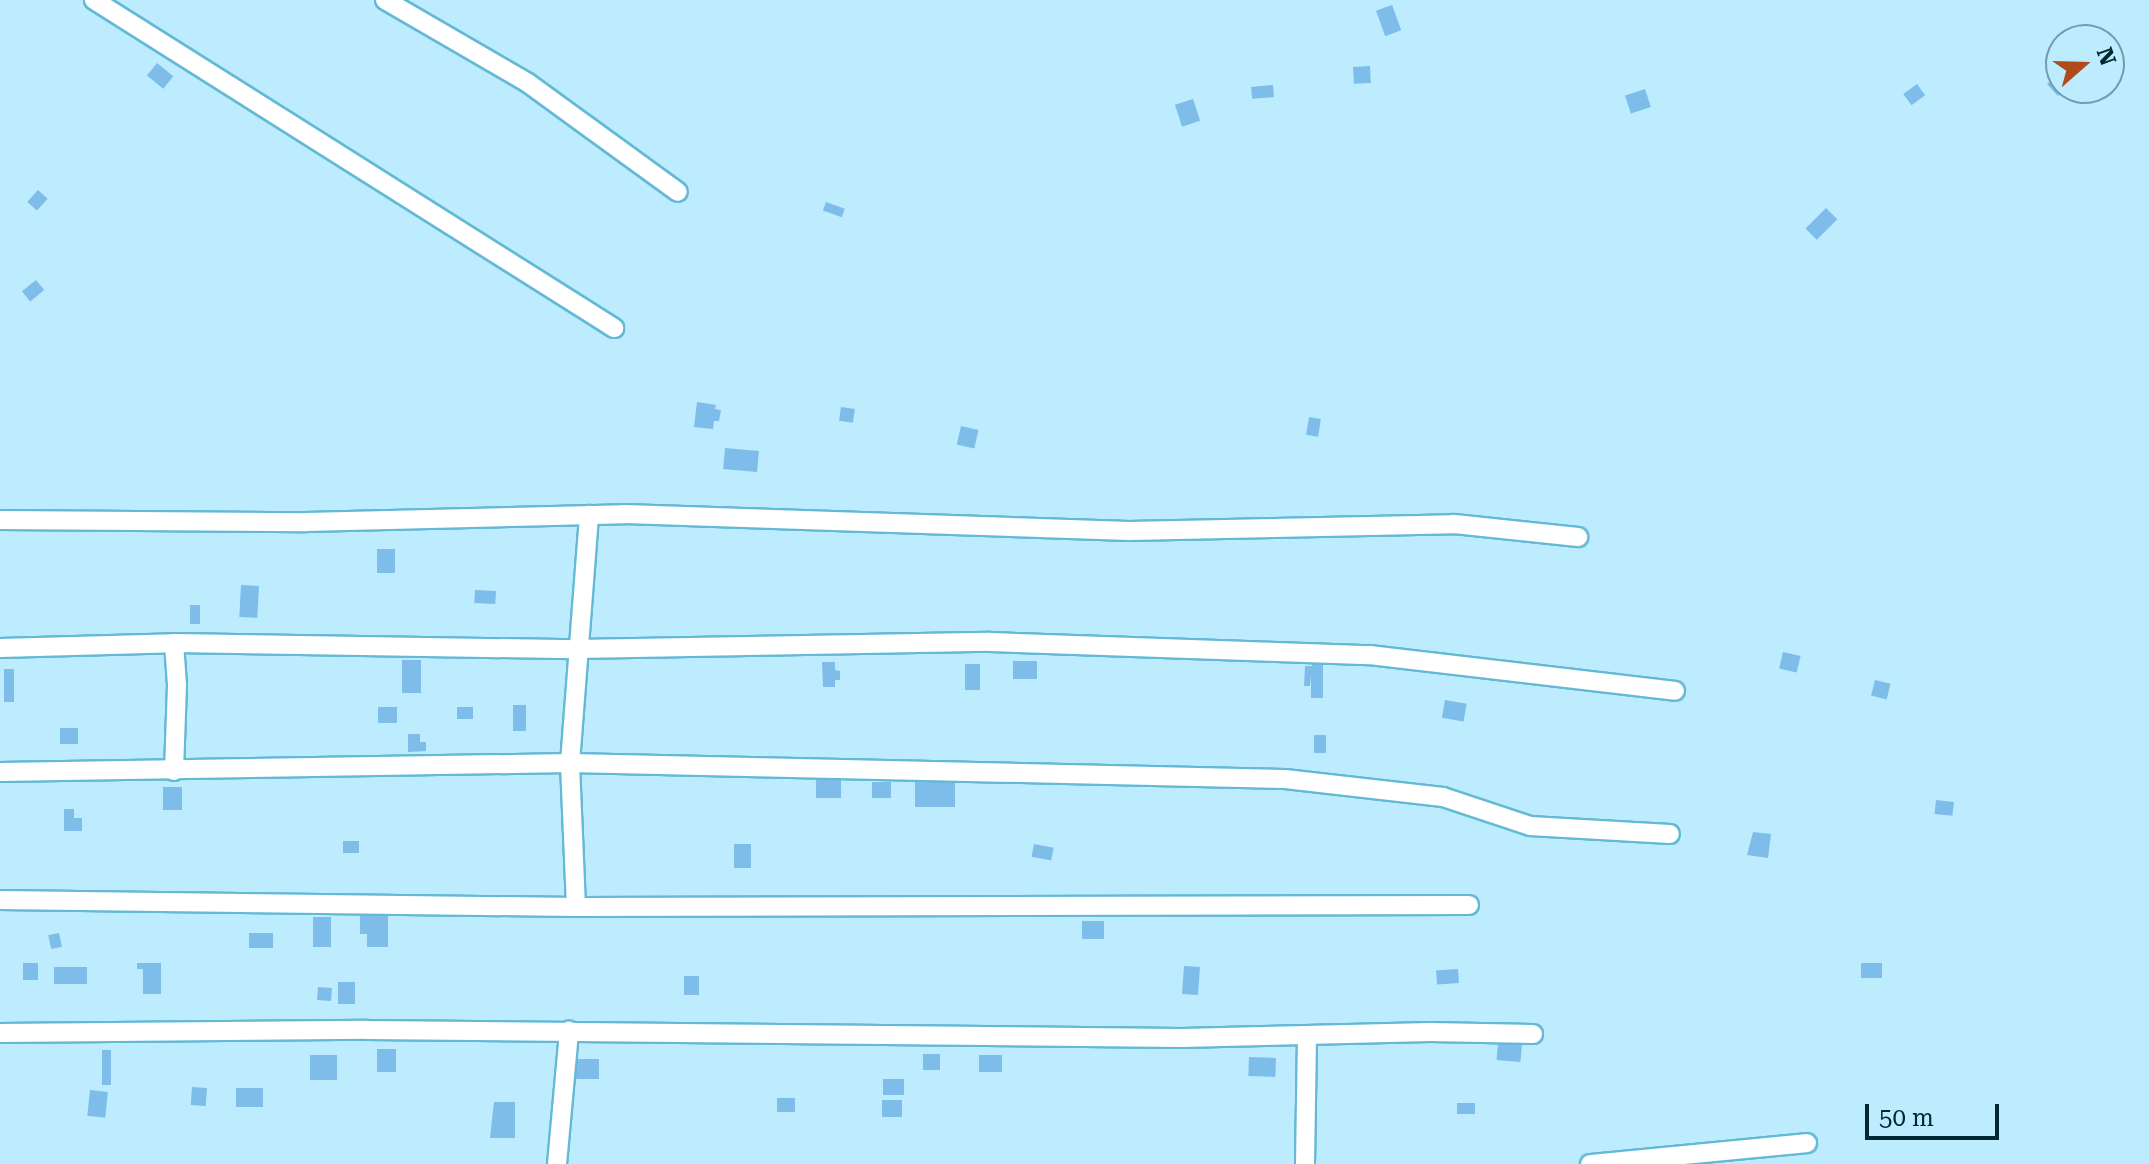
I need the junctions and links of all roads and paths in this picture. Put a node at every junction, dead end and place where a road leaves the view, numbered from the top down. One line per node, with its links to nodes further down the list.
1 (94, 0): 4 (street)
2 (385, 0): 3 (street)
3 (678, 192)
4 (614, 328)
5 (589, 515): 6 (street); 7 (street); 10 (street)
6 (0, 520)
7 (1578, 537)
8 (174, 643): 9 (street); 10 (street); 13 (street)
9 (0, 648)
10 (577, 649): 11 (street); 12 (street)
11 (1675, 691)
12 (570, 763): 13 (street); 15 (street); 18 (street)
13 (174, 771): 14 (street)
14 (0, 772)
15 (1670, 834)
16 (0, 900): 18 (street)
17 (1469, 905): 18 (street)
18 (576, 907)
19 (569, 1031): 20 (street); 22 (street); 24 (street)
20 (0, 1033)
21 (1533, 1034): 22 (street)
22 (1307, 1037): 25 (street)
23 (1807, 1143): 26 (street)
24 (557, 1164)
25 (1305, 1164)
26 (1590, 1164)

